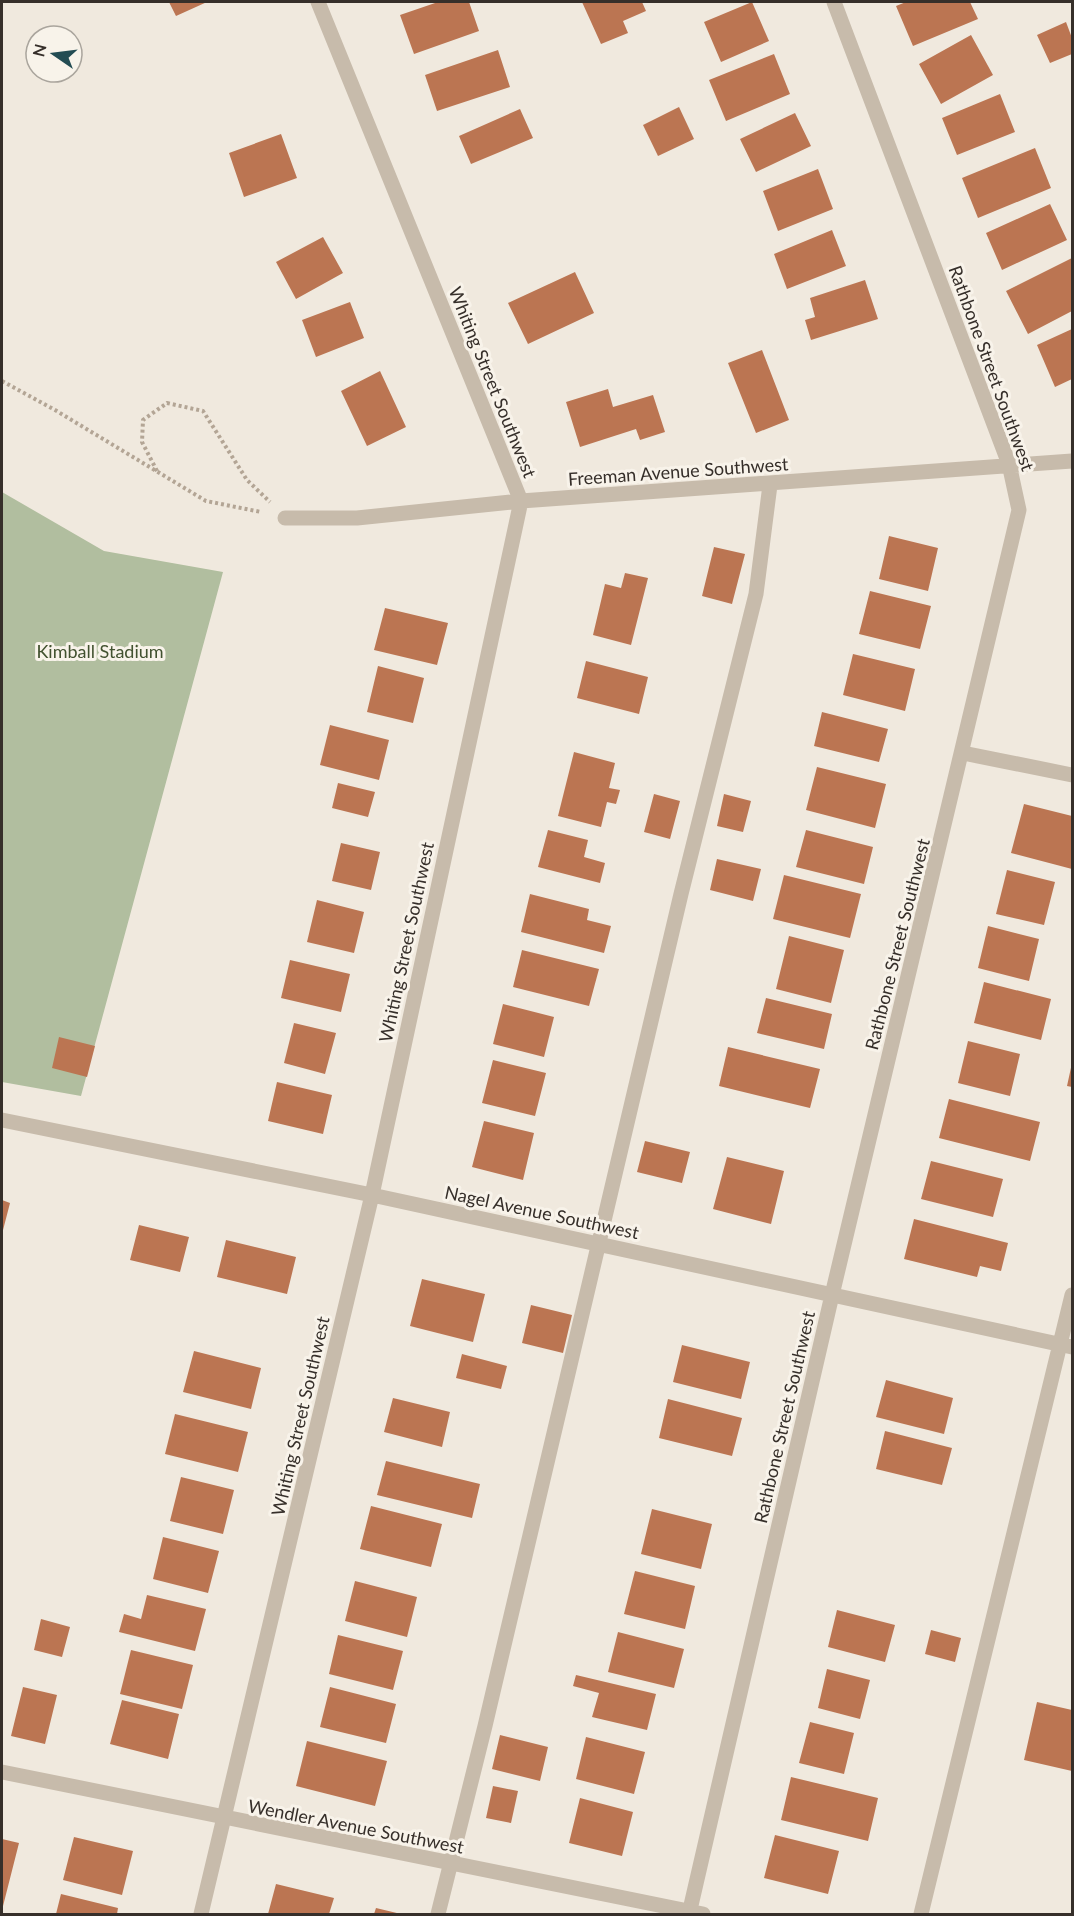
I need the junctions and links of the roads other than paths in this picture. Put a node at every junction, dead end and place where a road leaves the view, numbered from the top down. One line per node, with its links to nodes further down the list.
1 (318, 2): 6 (street, Whiting Street Southwest)
2 (834, 2): 4 (street, Rathbone Street Southwest)
3 (1072, 461): 4 (street, Freeman Avenue Southwest)
4 (1009, 464): 5 (street, Freeman Avenue Southwest); 8 (street, Rathbone Street Southwest)
5 (770, 485): 6 (street, Freeman Avenue Southwest); 12 (street)
6 (521, 501): 7 (street, Freeman Avenue Southwest); 11 (street, Whiting Street Southwest)
7 (285, 518)
8 (963, 753): 9 (street); 13 (street, Rathbone Street Southwest)
9 (1072, 775)
10 (2, 1120): 11 (street, Nagel Avenue Southwest)
11 (372, 1195): 12 (street, Nagel Avenue Southwest); 17 (street, Whiting Street Southwest)
12 (599, 1244): 13 (street, Nagel Avenue Southwest); 18 (street)
13 (832, 1295): 15 (street, Nagel Avenue Southwest); 21 (street, Rathbone Street Southwest)
14 (1072, 1295): 15 (street)
15 (1067, 1346): 22 (street)
16 (2, 1772): 17 (street, Wendler Avenue Southwest)
17 (224, 1819): 18 (street, Wendler Avenue Southwest); 19 (street, Whiting Street Southwest)
18 (451, 1865): 20 (street); 21 (street, Wendler Avenue Southwest)
19 (201, 1914)
20 (438, 1914)
21 (694, 1914)
22 (921, 1914)

